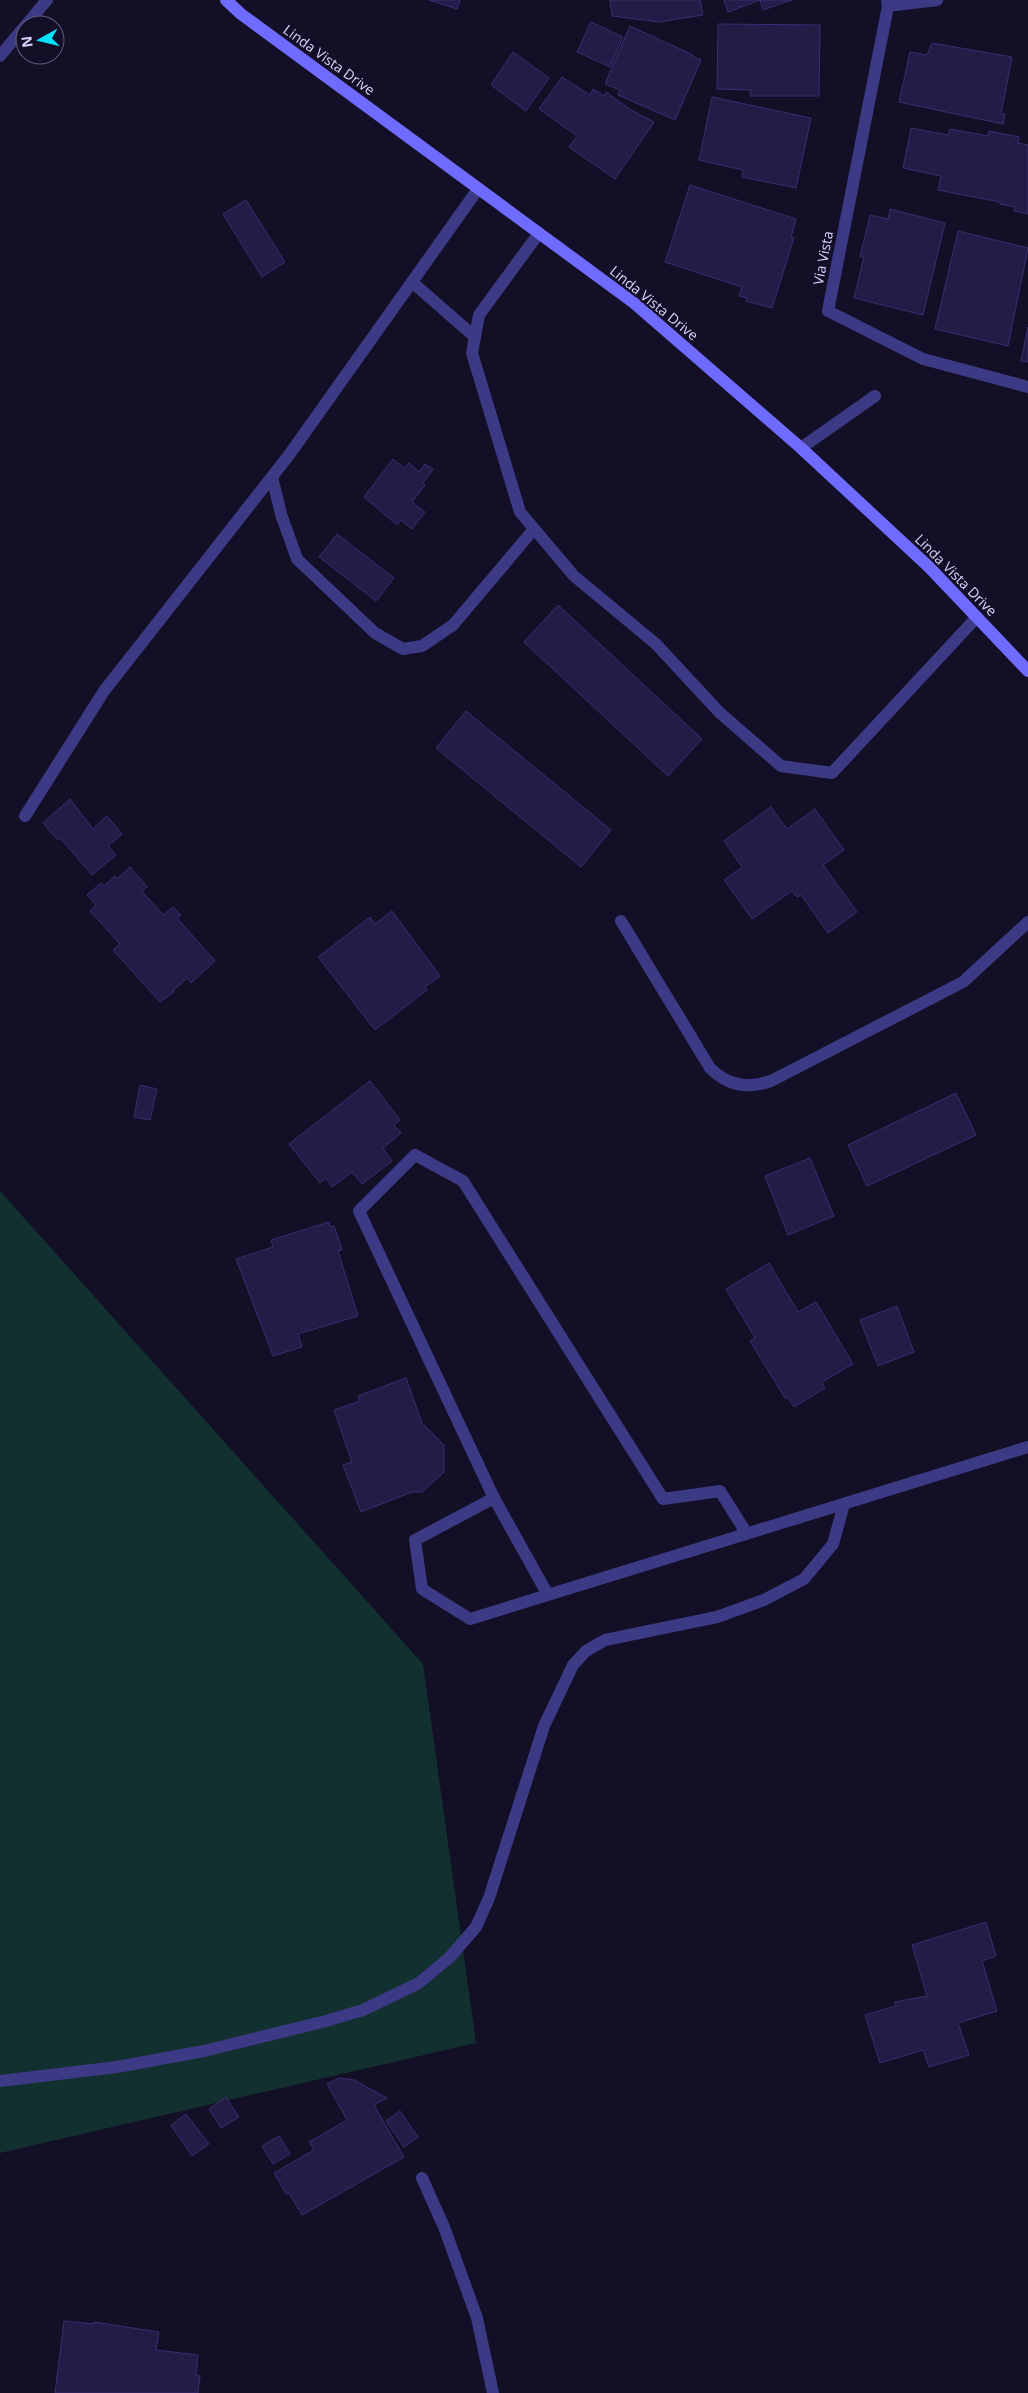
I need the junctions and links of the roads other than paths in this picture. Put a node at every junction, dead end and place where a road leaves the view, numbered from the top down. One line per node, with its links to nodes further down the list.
1 (47, 0): 5 (street)
2 (226, 0): 8 (street, Linda Vista Drive)
3 (937, 0): 4 (street)
4 (887, 3): 12 (street, Via Vista)
5 (34, 15)
6 (15, 38): 7 (street)
7 (0, 56)
8 (478, 189): 9 (street, Linda Vista Drive); 10 (street)
9 (539, 234): 11 (street); 14 (street, Linda Vista Drive)
10 (412, 282): 11 (street); 15 (street)
11 (475, 337): 16 (street)
12 (1028, 387)
13 (875, 396): 14 (street)
14 (801, 448): 17 (street, Linda Vista Drive)
15 (272, 477): 16 (street); 19 (street)
16 (534, 529): 17 (street)
17 (977, 617): 18 (street, Linda Vista Drive)
18 (1028, 671)
19 (25, 816)
20 (621, 921): 21 (street)
21 (1028, 922)
22 (1028, 1447): 24 (street)
23 (494, 1498): 25 (street); 26 (street); 26 (street)
24 (844, 1504): 25 (street); 27 (street)
25 (747, 1534): 26 (street)
26 (548, 1595)
27 (0, 2081)
28 (422, 2178): 29 (street)
29 (493, 2393)

